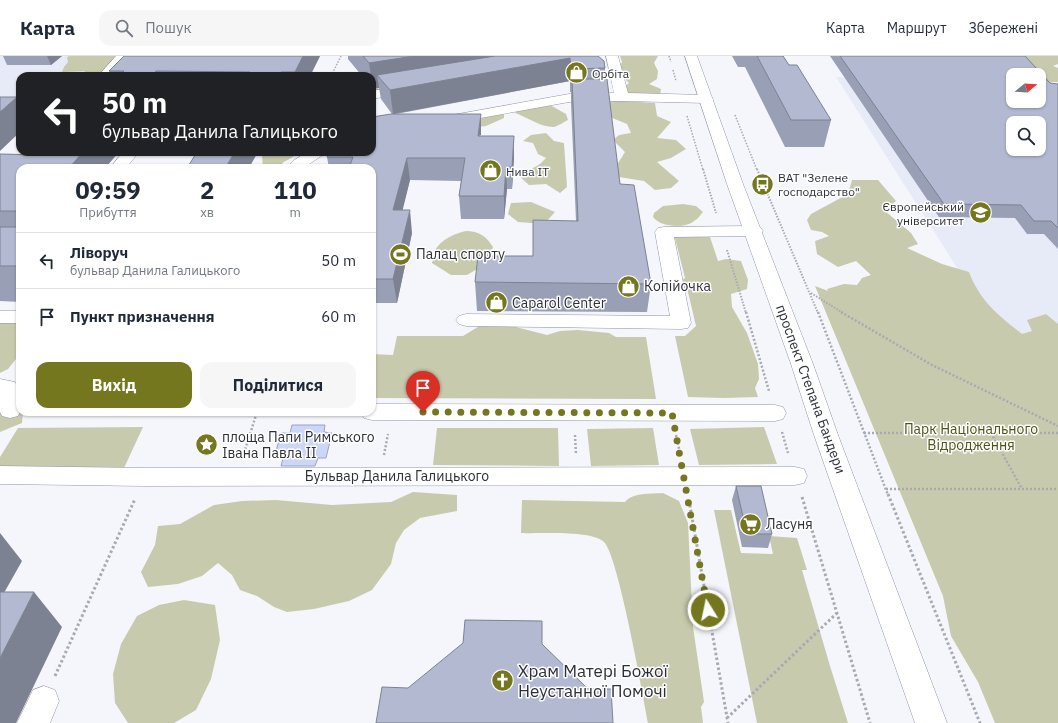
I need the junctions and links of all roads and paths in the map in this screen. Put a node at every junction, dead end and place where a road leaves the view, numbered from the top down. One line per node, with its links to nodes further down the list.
1 (123, 56): 5 (main road)
2 (341, 56): 6 (path)
3 (612, 56): 9 (main road)
4 (691, 56): 10 (main road, проспект Степана Бандери)
5 (108, 72)
6 (333, 72)
7 (425, 86): 8 (main road)
8 (376, 94)
9 (622, 96): 10 (main road); 11 (main road)
10 (706, 99): 17 (main road, проспект Степана Бандери)
11 (432, 122)
12 (744, 135): 18 (path)
13 (128, 156): 15 (main road)
14 (311, 156): 16 (main road)
15 (121, 164)
16 (298, 164)
17 (754, 231): 21 (main road); 47 (main road, проспект Степана Бандери)
18 (810, 292): 29 (path); 31 (path)
19 (0, 317): 20 (main road)
20 (16, 317)
21 (466, 320)
22 (0, 387): 23 (main road)
23 (10, 412)
24 (382, 412): 25 (main road); 34 (path)
25 (574, 412): 26 (main road); 35 (path)
26 (672, 413): 27 (main road); 36 (path)
27 (775, 413)
28 (256, 416): 39 (path)
29 (1058, 426)
30 (1058, 432): 32 (path)
31 (864, 433): 32 (path); 40 (path)
32 (991, 433): 41 (path)
33 (0, 475): 38 (main road, Бульвар Данила Галицького)
34 (380, 476): 35 (main road, Бульвар Данила Галицького); 39 (main road, Бульвар Данила Галицького)
35 (578, 476): 36 (main road, Бульвар Данила Галицького)
36 (684, 476): 37 (main road, Бульвар Данила Галицького); 45 (path)
37 (795, 476)
38 (145, 477): 39 (main road, Бульвар Данила Галицького); 44 (path)
39 (236, 477)
40 (886, 489): 41 (path); 48 (path)
41 (1022, 489): 42 (path)
42 (1058, 489)
43 (837, 613): 45 (path)
44 (39, 712)
45 (727, 718): 46 (path)
46 (728, 723)
47 (930, 723)
48 (980, 723)

